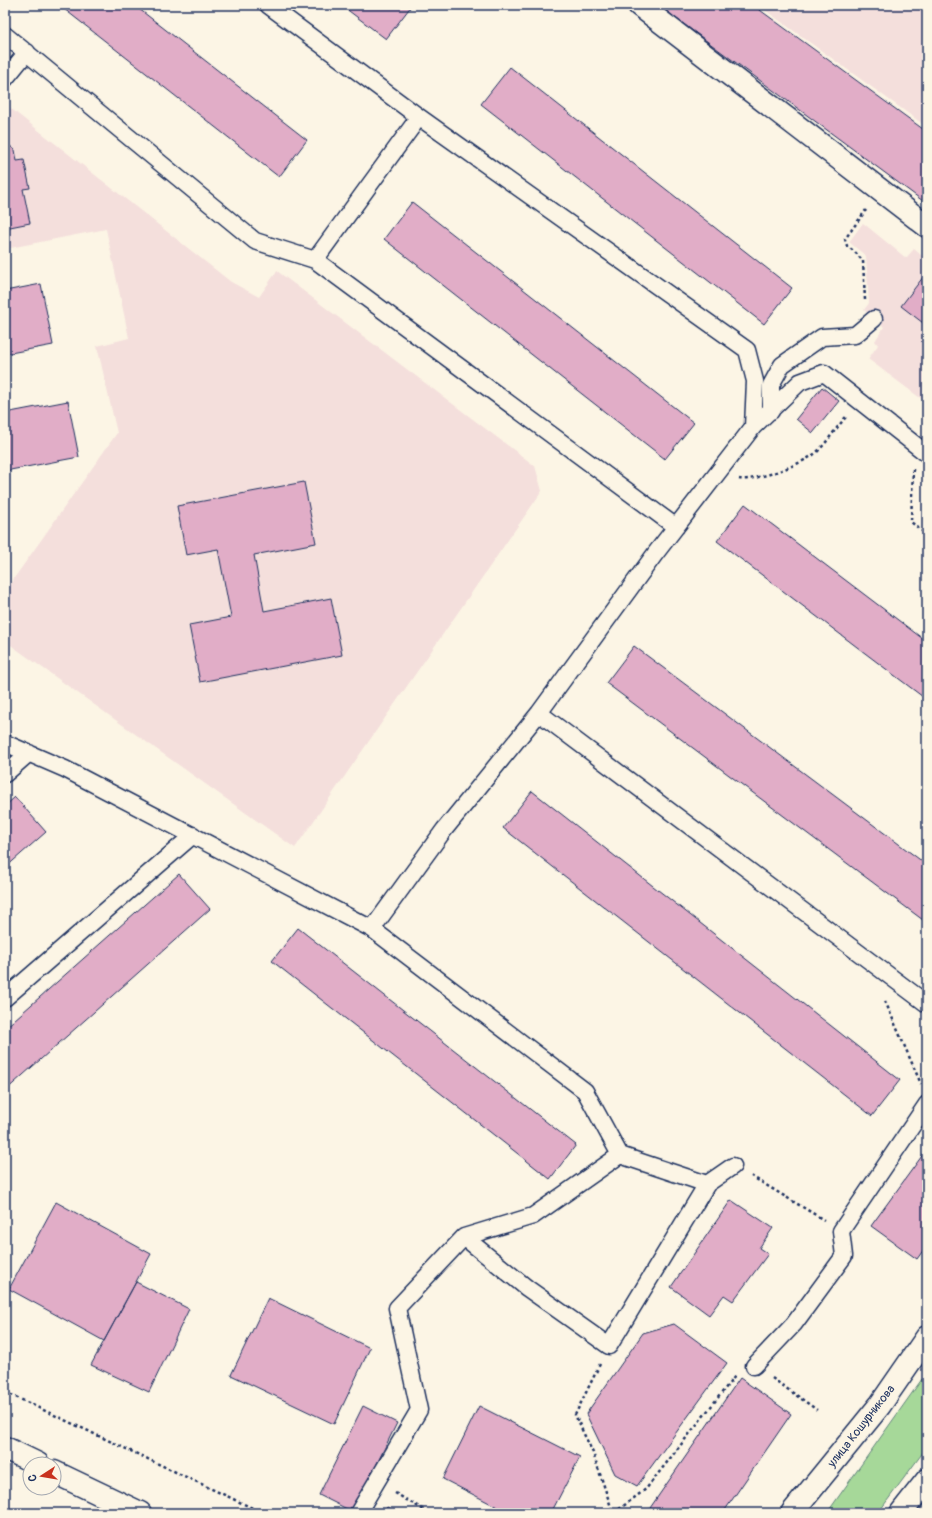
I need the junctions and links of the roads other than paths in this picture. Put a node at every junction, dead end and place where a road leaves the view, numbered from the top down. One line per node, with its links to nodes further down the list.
1 (268, 5): 6 (lane)
2 (639, 5): 7 (main road)
3 (5, 34): 4 (lane)
4 (27, 52): 5 (lane); 8 (lane)
5 (5, 79)
6 (419, 117): 8 (lane); 11 (lane)
7 (927, 226)
8 (315, 260): 13 (lane)
9 (870, 322): 10 (lane)
10 (771, 411): 11 (lane); 12 (lane)
11 (753, 427): 13 (lane)
12 (927, 454)
13 (676, 527): 14 (lane)
14 (539, 714): 19 (lane); 21 (lane)
15 (5, 743): 16 (lane)
16 (29, 753): 17 (lane); 18 (lane)
17 (5, 774)
18 (193, 835): 19 (lane); 20 (lane)
19 (372, 929): 23 (lane)
20 (5, 998)
21 (927, 1004)
22 (925, 1097): 28 (lane)
23 (620, 1155): 25 (lane); 26 (lane)
24 (733, 1166): 25 (lane)
25 (707, 1184): 26 (lane)
26 (464, 1237): 34 (lane)
27 (927, 1337): 35 (main road, улица Кошурникова)
28 (754, 1366)
29 (5, 1448): 30 (main road)
30 (22, 1456)
31 (62, 1476): 33 (main road)
32 (927, 1480): 36 (main road)
33 (126, 1510)
34 (358, 1513)
35 (792, 1513)
36 (901, 1513)

